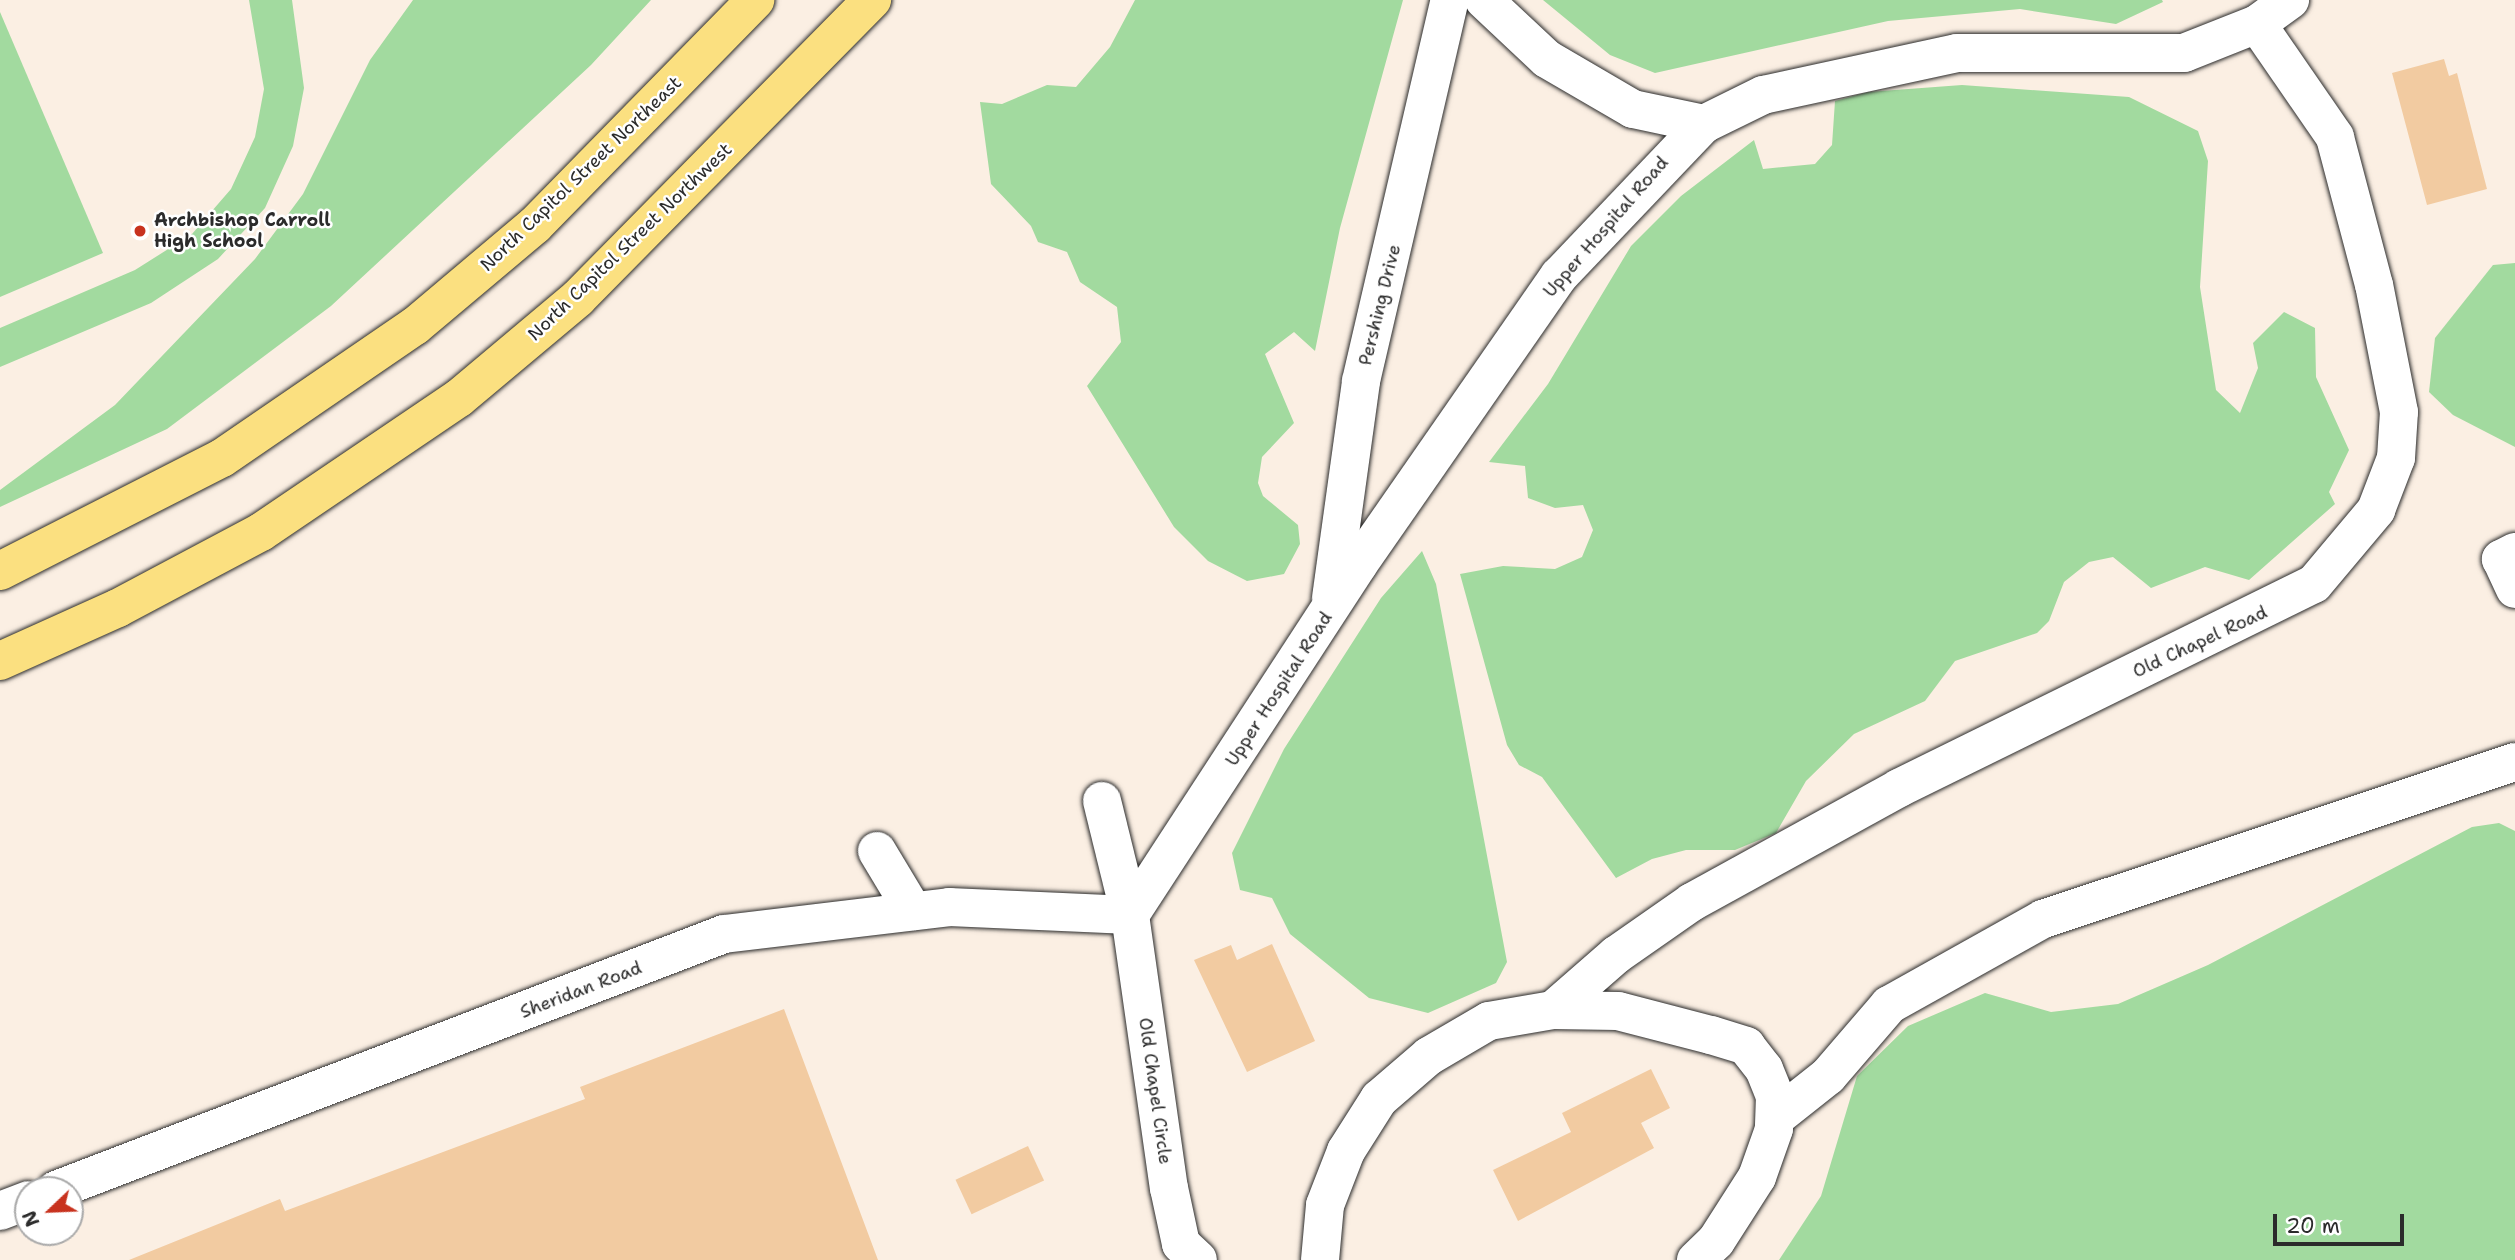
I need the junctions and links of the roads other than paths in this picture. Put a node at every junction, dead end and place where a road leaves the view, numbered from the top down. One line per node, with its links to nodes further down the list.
1 (755, 0): 9 (main road, North Capitol Street Northeast)
2 (872, 0): 12 (main road, North Capitol Street Northwest)
3 (1451, 0): 11 (street, Pershing Drive)
4 (1485, 0): 7 (street)
5 (2290, 0): 6 (street, Upper Hospital Road)
6 (2257, 24): 7 (street, Upper Hospital Road); 18 (street, Old Chapel Road)
7 (1704, 124): 11 (street, Upper Hospital Road)
8 (2515, 552): 10 (street)
9 (0, 571)
10 (2515, 589)
11 (1329, 614): 17 (street, Upper Hospital Road)
12 (0, 661)
13 (2515, 762): 19 (street)
14 (1102, 801): 17 (street, Old Chapel Circle)
15 (877, 851): 16 (street)
16 (913, 911): 17 (street, Sheridan Road); 20 (street, Sheridan Road)
17 (1130, 915): 21 (street, Old Chapel Circle)
18 (1553, 1010): 19 (street); 22 (street)
19 (1775, 1118): 23 (street)
20 (84, 1179)
21 (1198, 1260)
22 (1320, 1260)
23 (1696, 1260)

